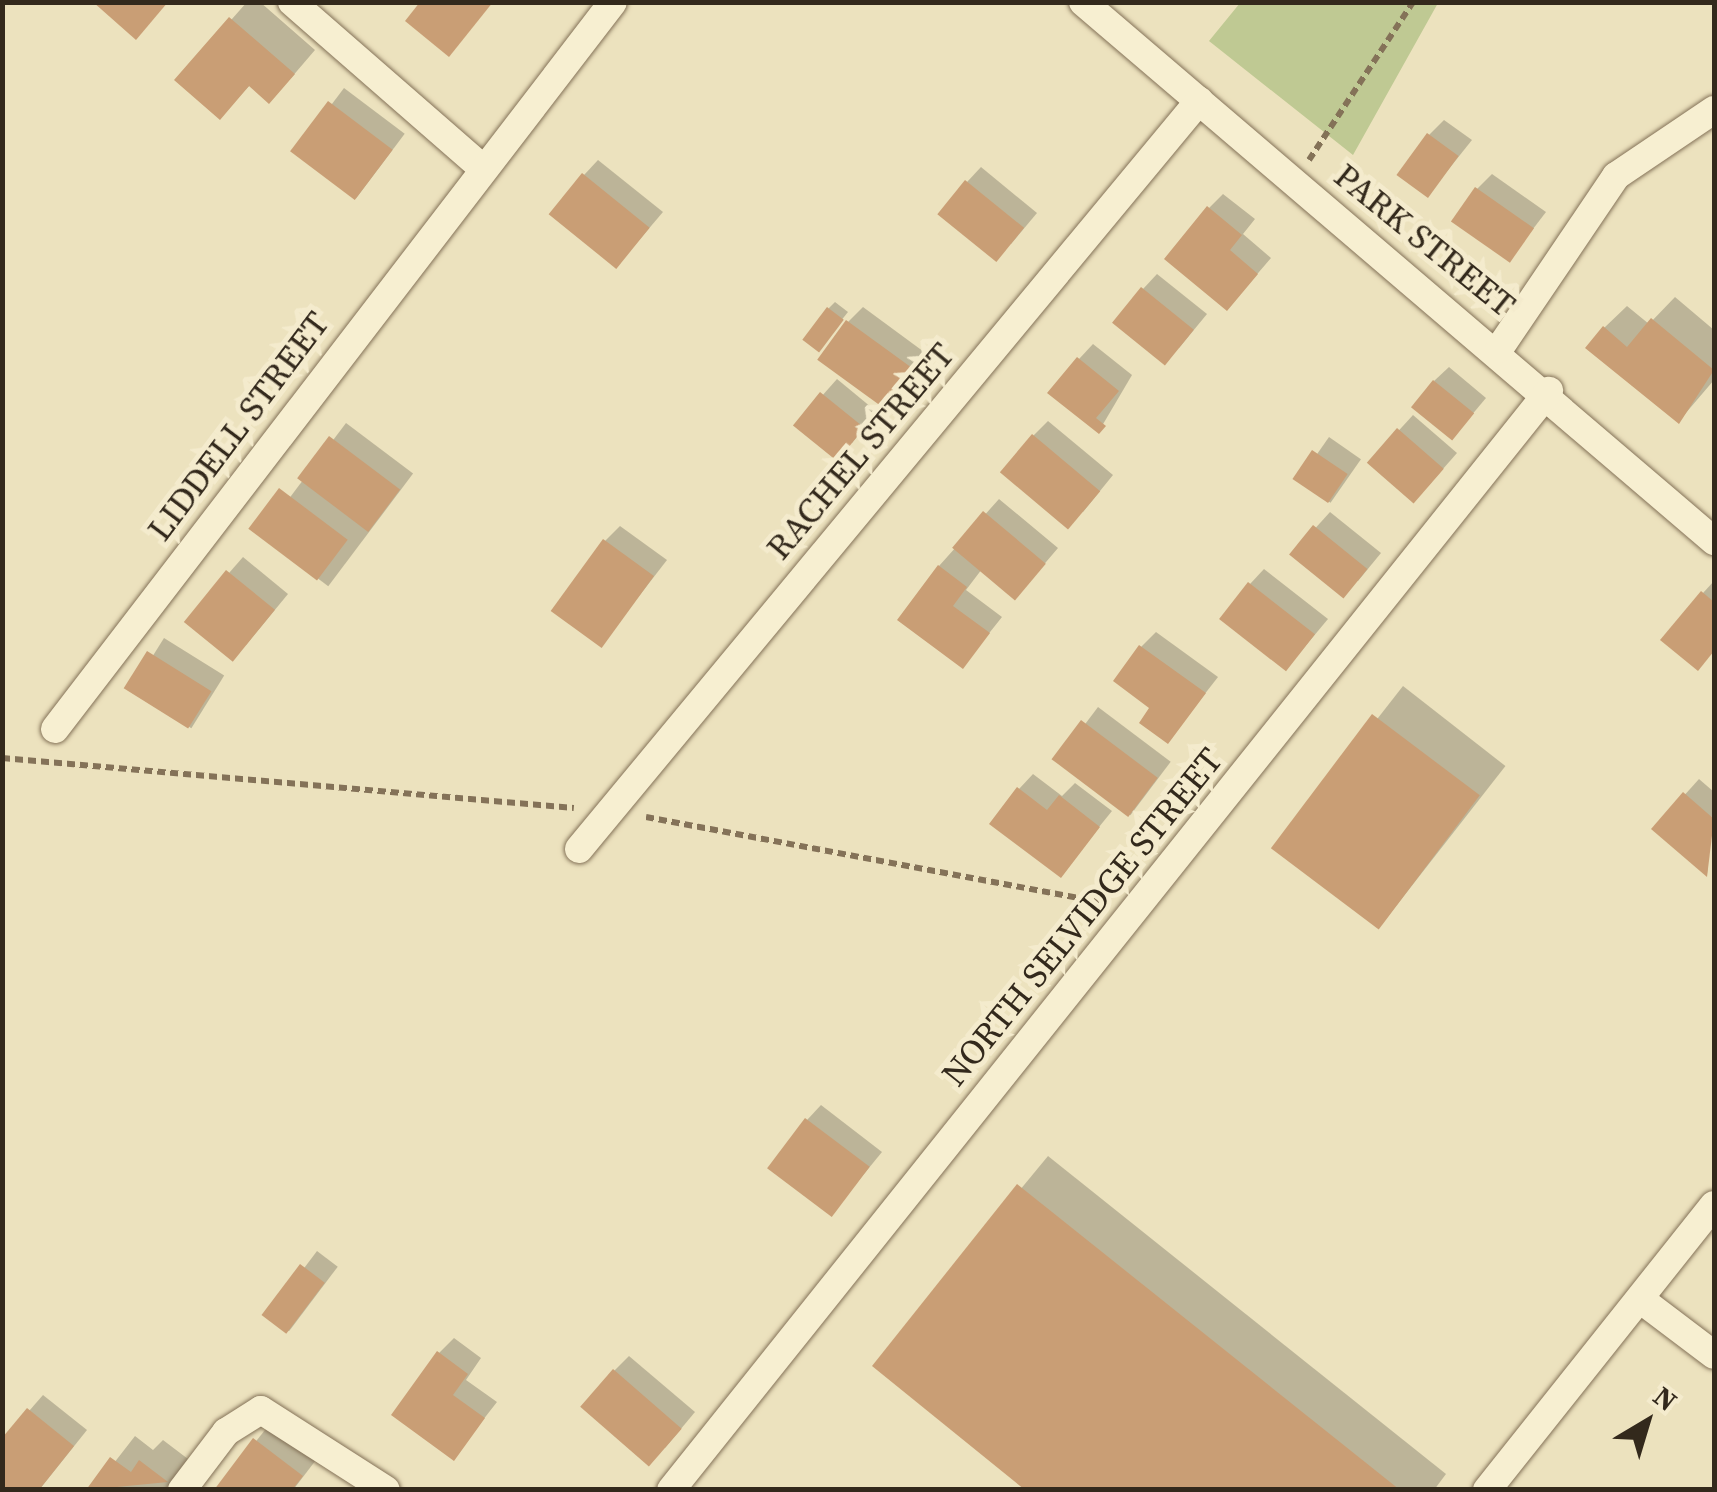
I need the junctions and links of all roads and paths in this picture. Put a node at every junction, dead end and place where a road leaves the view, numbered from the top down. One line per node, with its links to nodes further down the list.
1 (292, 2): 7 (street)
2 (613, 2): 7 (street)
3 (1083, 2): 5 (street, PARK STREET)
4 (1413, 2): 8 (path)
5 (1199, 100): 8 (street, PARK STREET); 13 (street, RACHEL STREET)
6 (1714, 110): 9 (street)
7 (482, 168): 12 (street, LIDDELL STREET)
8 (1294, 181): 9 (street, PARK STREET)
9 (1499, 349): 10 (street, PARK STREET)
10 (1549, 391): 11 (street, PARK STREET); 19 (street, NORTH SELVIDGE STREET)
11 (1714, 541)
12 (54, 729)
13 (578, 850)
14 (1714, 1205): 15 (street)
15 (1640, 1299): 16 (street); 20 (street)
16 (1714, 1354)
17 (182, 1490): 18 (street)
18 (386, 1490)
19 (672, 1490)
20 (1487, 1490)

